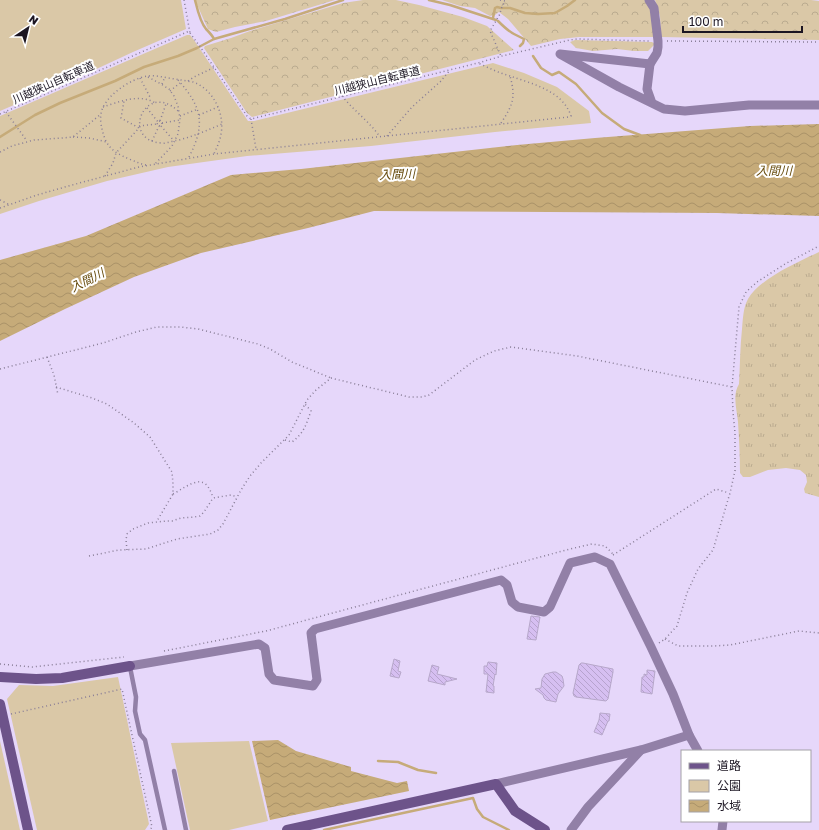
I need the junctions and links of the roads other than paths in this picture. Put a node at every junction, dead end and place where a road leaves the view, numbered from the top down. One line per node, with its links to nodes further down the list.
1 (650, 0): 2 (street)
2 (650, 64): 3 (street); 3 (street)
3 (652, 103): 4 (street)
4 (819, 104)
5 (128, 662): 6 (street); 8 (street); 14 (lane)
6 (0, 677)
7 (0, 704): 13 (street)
8 (689, 735): 9 (street); 10 (street)
9 (640, 750): 12 (street); 18 (street)
10 (697, 750)
11 (174, 771): 15 (lane)
12 (496, 784): 16 (street); 17 (street)
13 (28, 830)
14 (165, 830)
15 (186, 830)
16 (287, 830)
17 (545, 830)
18 (571, 830)

